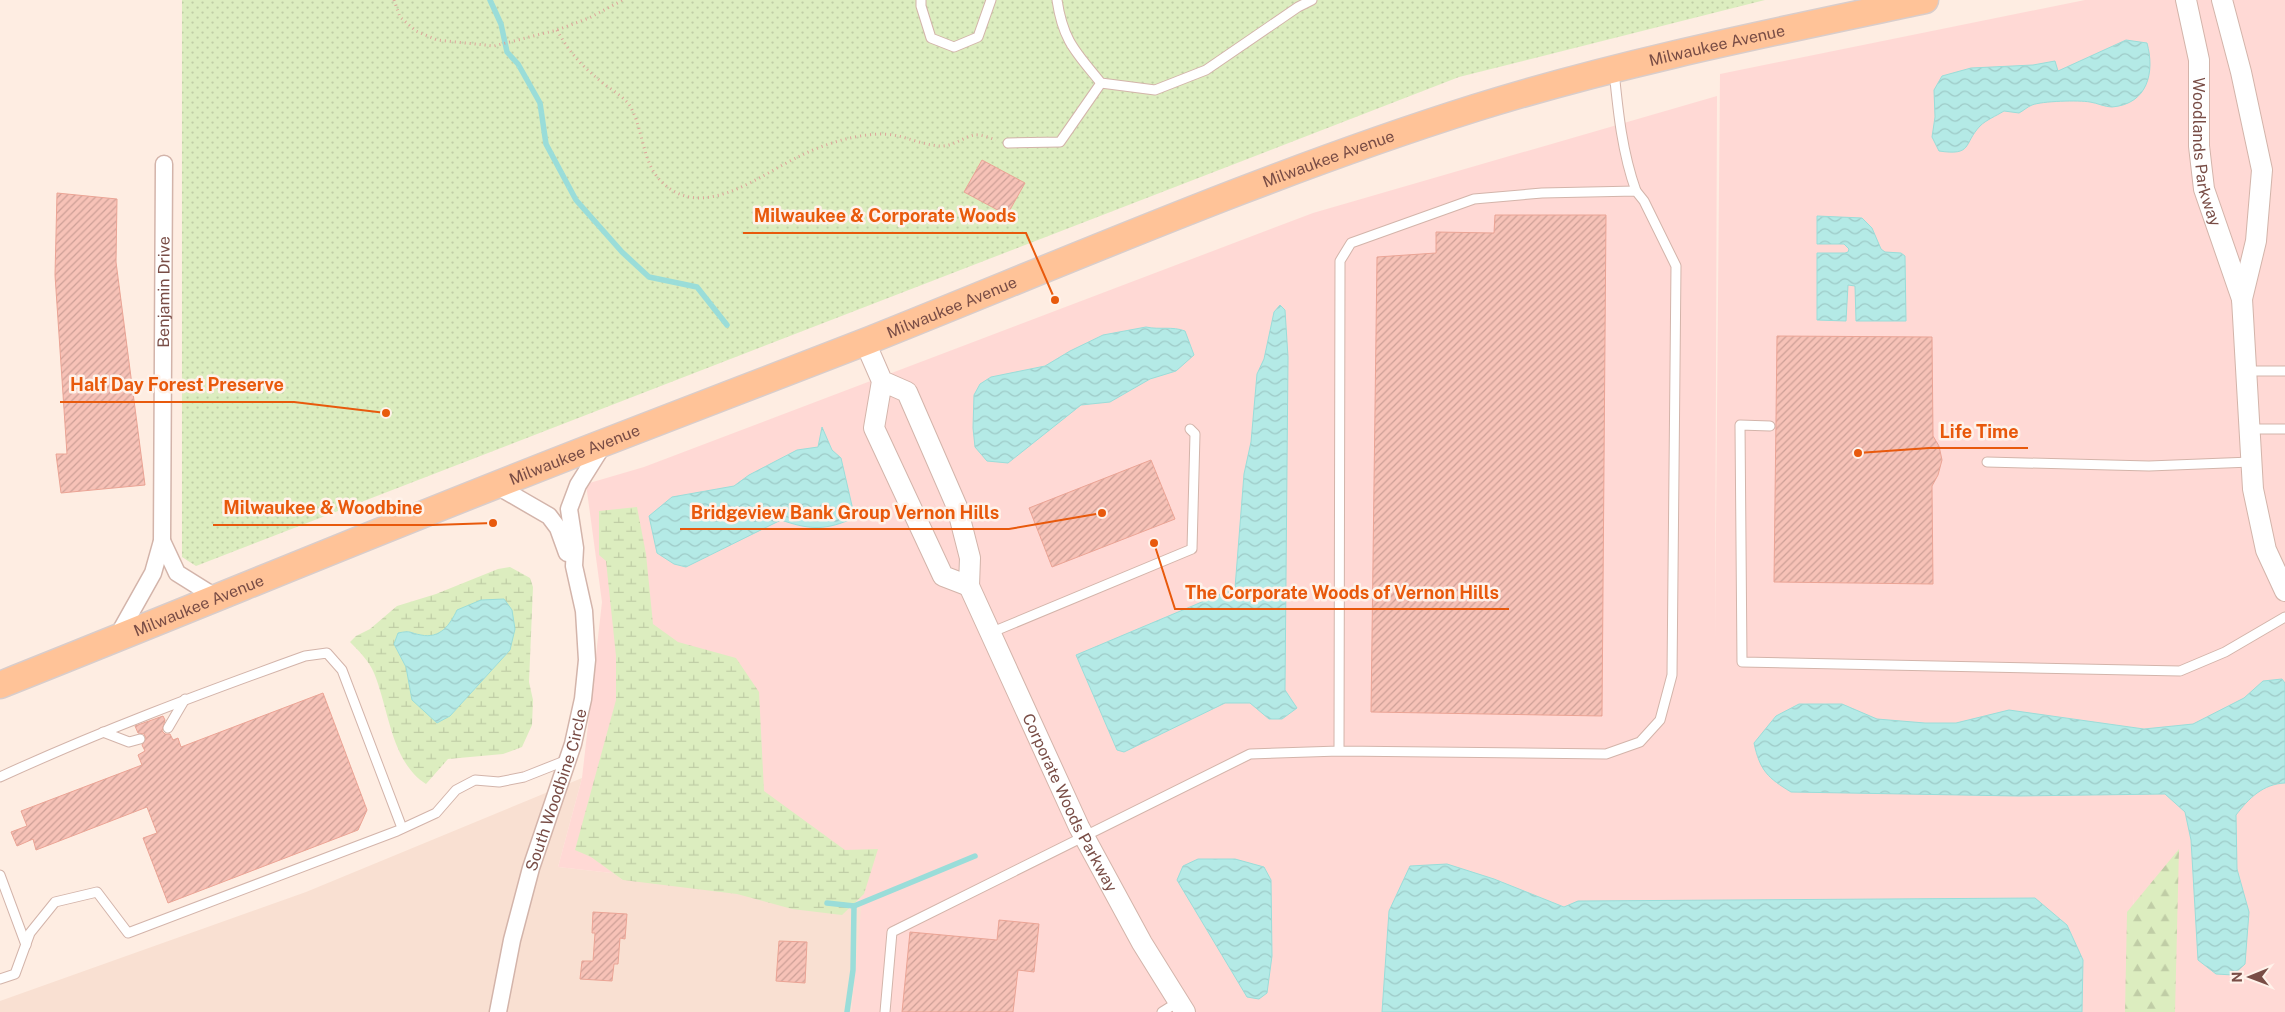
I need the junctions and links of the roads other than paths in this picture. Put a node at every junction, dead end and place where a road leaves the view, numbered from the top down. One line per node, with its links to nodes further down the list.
1 (921, 0): 2 (lane)
2 (991, 0)
3 (1056, 0): 10 (lane)
4 (1312, 0): 8 (lane)
5 (1925, 0): 9 (main road, Milwaukee Avenue)
6 (2186, 0): 14 (street, Woodlands Parkway)
7 (2222, 0): 14 (street, Woodlands Parkway)
8 (1299, 3): 10 (lane)
9 (1614, 69): 13 (lane); 15 (main road, Milwaukee Avenue)
10 (1101, 83): 11 (lane)
11 (1008, 143)
12 (164, 164): 27 (street, Benjamin Drive)
13 (1636, 190): 40 (lane); 40 (lane)
14 (2242, 299): 16 (street, Woodlands Parkway)
15 (865, 342): 18 (street); 23 (main road, Milwaukee Avenue)
16 (2246, 371): 17 (lane); 20 (street, Woodlands Parkway)
17 (2285, 371)
18 (882, 381): 29 (street, Corporate Woods Parkway); 29 (street)
19 (1770, 426): 32 (lane)
20 (2248, 428): 22 (lane); 25 (street, Woodlands Parkway)
21 (1190, 429): 33 (lane)
22 (2285, 429)
23 (605, 442): 26 (main road, Milwaukee Avenue); 28 (street, South Woodbine Circle)
24 (1987, 462): 25 (lane)
25 (2251, 462): 30 (street, Woodlands Parkway)
26 (497, 486): 28 (street, South Woodbine Circle); 31 (main road, Milwaukee Avenue)
27 (162, 541): 31 (street, Benjamin Drive); 34 (street, Benjamin Drive)
28 (574, 566): 41 (street, South Woodbine Circle)
29 (969, 586): 33 (street, Corporate Woods Parkway)
30 (2285, 591)
31 (217, 598): 34 (main road, Milwaukee Avenue)
32 (2285, 617)
33 (990, 633): 44 (street, Corporate Woods Parkway)
34 (116, 639): 35 (main road, Milwaukee Avenue)
35 (0, 685)
36 (185, 699): 37 (lane); 38 (lane); 43 (lane)
37 (168, 728)
38 (103, 732): 39 (lane); 42 (lane)
39 (140, 739)
40 (1339, 751): 44 (lane)
41 (568, 760): 43 (lane); 49 (street, South Woodbine Circle)
42 (0, 778)
43 (402, 828): 46 (lane)
44 (1085, 837): 48 (street, Corporate Woods Parkway); 50 (lane)
45 (0, 875): 46 (lane)
46 (26, 945): 47 (lane)
47 (0, 979)
48 (1175, 1009)
49 (498, 1012)
50 (885, 1012)

